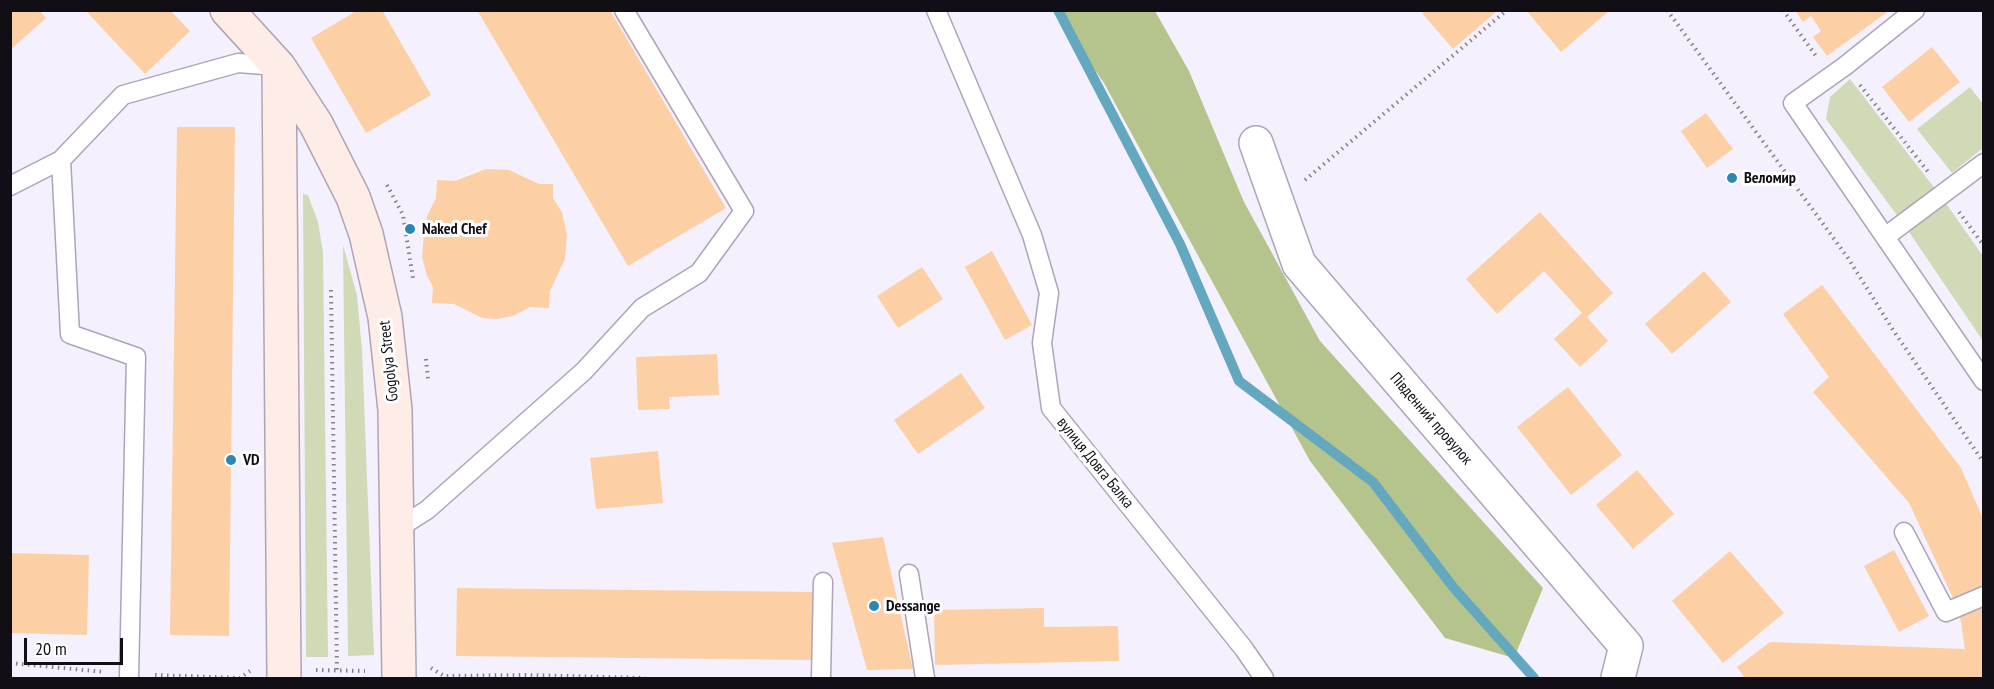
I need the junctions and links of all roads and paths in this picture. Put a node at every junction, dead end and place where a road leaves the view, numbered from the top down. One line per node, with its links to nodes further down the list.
1 (227, 10): 9 (main road, Gogolya Street)
2 (624, 10): 21 (lane)
3 (936, 10): 37 (lane, вулиця Довга Балка)
4 (1507, 10): 15 (path)
5 (1667, 10): 20 (path)
6 (1783, 10): 8 (path)
7 (1915, 10): 8 (lane)
8 (1845, 66): 14 (path); 16 (lane)
9 (279, 67): 11 (lane); 21 (main road, Gogolya Street); 32 (main road)
10 (1256, 143): 15 (street, Південний провулок)
11 (61, 160): 13 (lane); 30 (lane)
12 (1983, 163): 14 (lane)
13 (10, 186)
14 (1945, 192): 16 (lane); 17 (path)
15 (1277, 203): 38 (street, Південний провулок)
16 (1885, 237): 19 (lane)
17 (1983, 246)
18 (331, 290): 28 (path)
19 (1983, 381)
20 (1983, 463)
21 (397, 529): 33 (main road, Gogolya Street)
22 (1904, 532): 25 (lane)
23 (909, 574): 36 (lane)
24 (823, 582): 35 (lane)
25 (1983, 596)
26 (10, 663): 30 (path)
27 (252, 669): 31 (path)
28 (337, 670)
29 (525, 675): 34 (path)
30 (129, 676): 31 (path)
31 (240, 678)
32 (284, 678)
33 (399, 678)
34 (645, 678)
35 (821, 678)
36 (925, 678)
37 (1264, 678)
38 (1618, 678)

